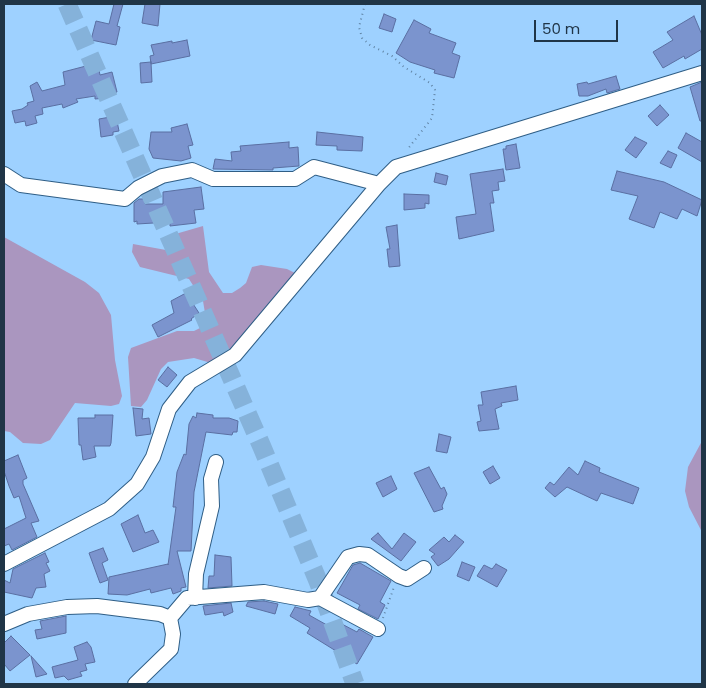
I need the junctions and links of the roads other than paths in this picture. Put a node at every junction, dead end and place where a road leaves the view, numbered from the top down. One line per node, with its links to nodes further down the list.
1 (702, 73): 3 (street)
2 (4, 174): 3 (street)
3 (379, 184): 5 (street)
4 (216, 462): 7 (street)
5 (4, 564)
6 (424, 568): 8 (street)
7 (195, 598): 8 (street); 9 (street)
8 (320, 598): 11 (street)
9 (170, 618): 10 (street); 12 (street)
10 (4, 624)
11 (378, 629)
12 (135, 684)

